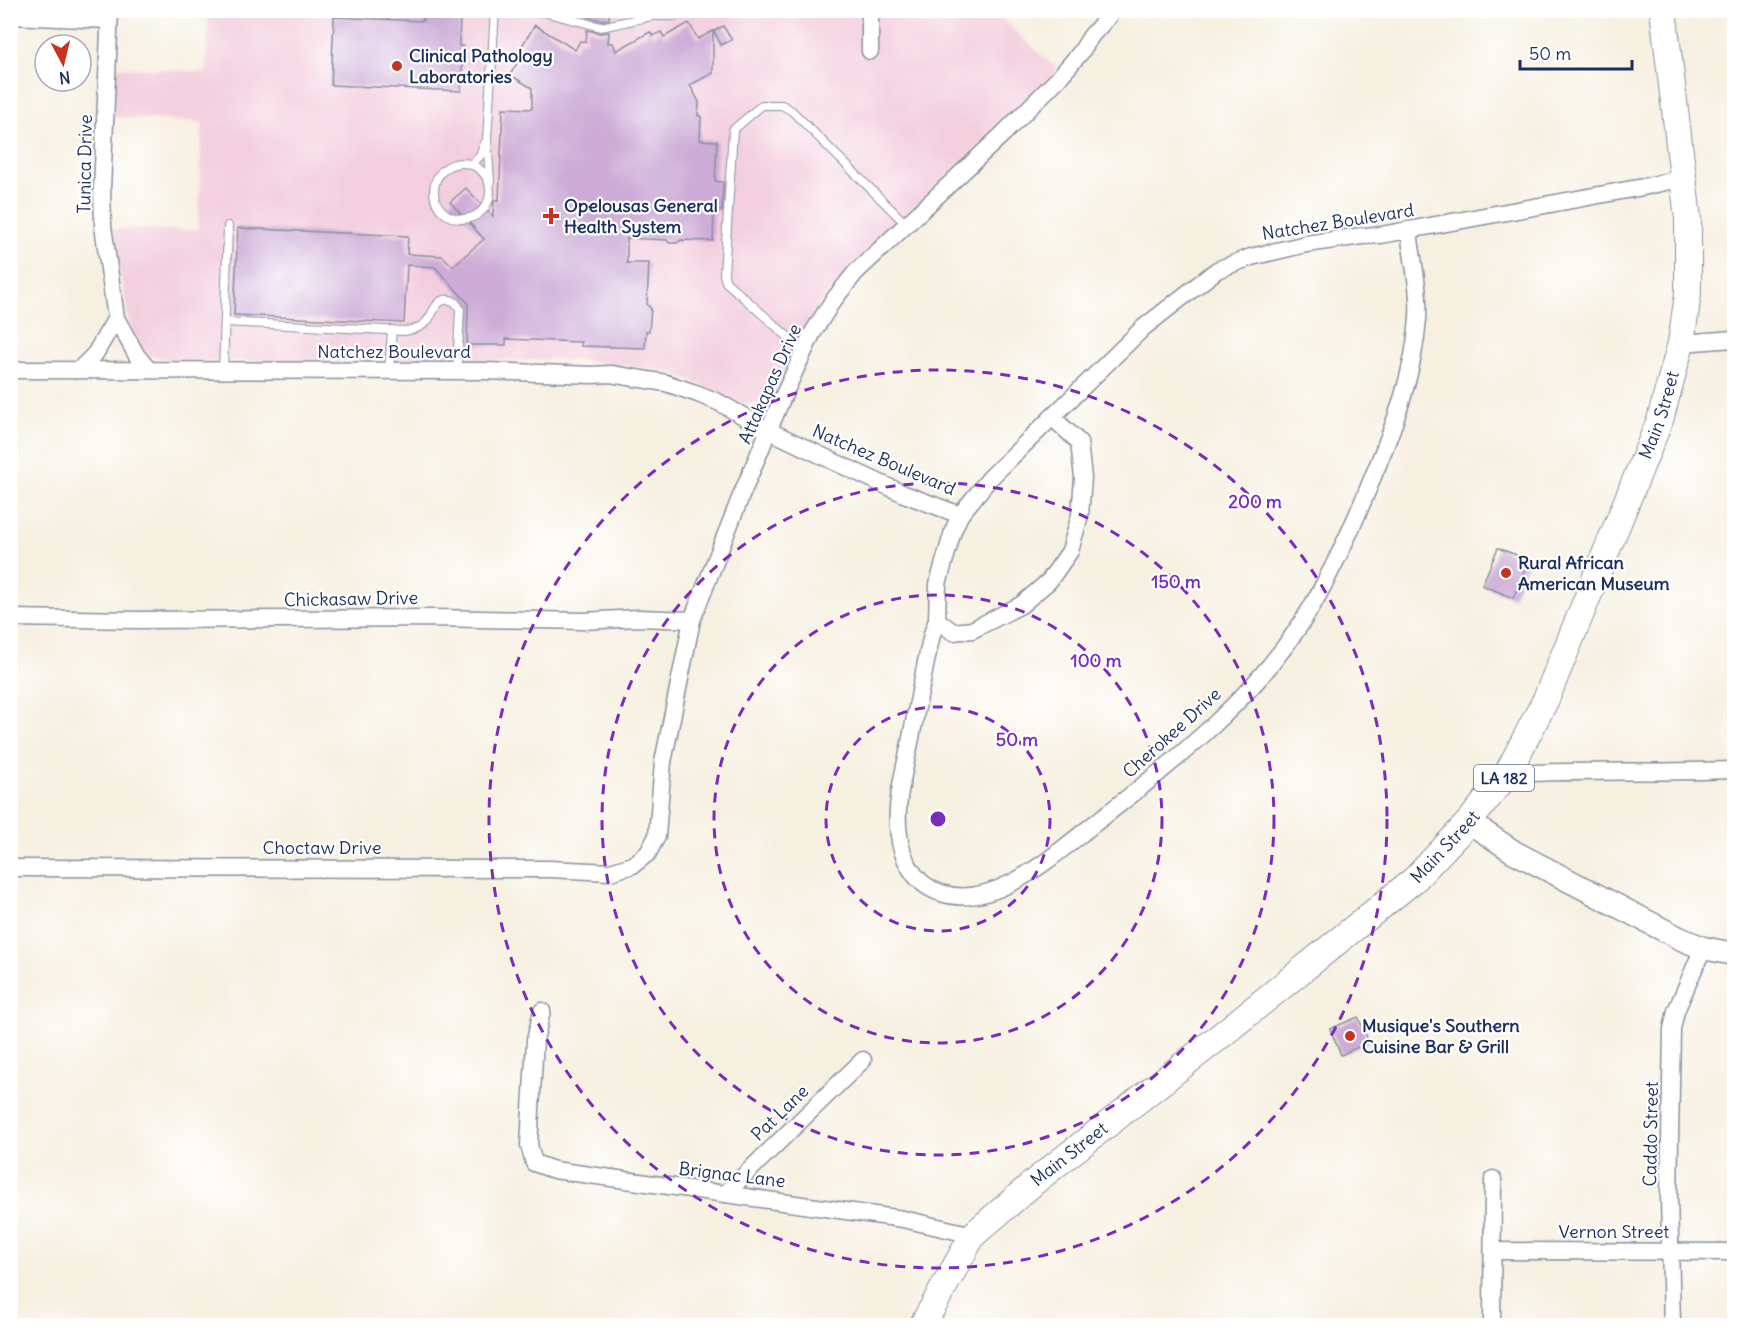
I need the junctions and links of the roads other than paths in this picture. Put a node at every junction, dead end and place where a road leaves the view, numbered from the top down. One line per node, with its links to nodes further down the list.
1 (688, 10): 5 (lane)
2 (870, 10): 9 (street)
3 (1663, 10): 12 (main road, Main Street / LA 182)
4 (495, 11): 5 (lane); 10 (lane)
5 (538, 11)
6 (1114, 13): 14 (street, Attakapas Drive)
7 (10, 16): 8 (street)
8 (109, 16): 17 (street, Tunica Drive)
9 (870, 51)
10 (487, 139): 11 (lane); 13 (lane)
11 (471, 165): 13 (lane); 13 (lane)
12 (1683, 178): 16 (street, Natchez Boulevard); 21 (main road, Main Street / LA 182)
13 (490, 184)
14 (907, 225): 22 (street, Attakapas Drive); 22 (lane)
15 (228, 226): 18 (lane)
16 (1409, 231): 29 (street, Natchez Boulevard); 34 (street, Cherokee Drive)
17 (116, 318): 23 (street); 24 (street, Tunica Drive)
18 (225, 322): 19 (lane); 26 (lane)
19 (392, 330): 27 (lane); 28 (lane)
20 (1734, 339): 21 (street)
21 (1681, 343): 36 (main road, Main Street / LA 182)
22 (804, 351): 30 (street, Attakapas Drive)
23 (80, 369): 24 (street, Natchez Boulevard); 25 (street, Natchez Boulevard)
24 (148, 369): 26 (street, Natchez Boulevard)
25 (10, 370)
26 (223, 371): 27 (street, Natchez Boulevard)
27 (389, 371): 28 (street, Natchez Boulevard)
28 (457, 371): 30 (street, Natchez Boulevard)
29 (1052, 417): 31 (street, Natchez Boulevard); 34 (street)
30 (770, 431): 31 (street, Natchez Boulevard); 33 (street, Attakapas Drive)
31 (960, 514): 34 (street, Cherokee Drive)
32 (10, 618): 33 (street, Chickasaw Drive)
33 (692, 620): 38 (street, Attakapas Drive)
34 (937, 620)
35 (1734, 770): 36 (street)
36 (1507, 774): 37 (main road, Main Street / LA 182)
37 (1469, 822): 40 (street); 46 (main road, Main Street / LA 182)
38 (633, 865): 39 (street, Choctaw Drive)
39 (10, 868)
40 (1703, 948): 41 (street); 48 (street, Caddo Street)
41 (1734, 954)
42 (542, 1011): 45 (street, Brignac Lane)
43 (863, 1060): 45 (street, Pat Lane)
44 (1494, 1179): 47 (street)
45 (725, 1194): 46 (street, Brignac Lane)
46 (973, 1235): 50 (main road, Main Street / LA 182)
47 (1493, 1251): 48 (street, Vernon Street); 51 (street)
48 (1671, 1251): 49 (street, Vernon Street); 52 (street, Caddo Street)
49 (1734, 1252)
50 (922, 1326)
51 (1492, 1326)
52 (1672, 1326)

